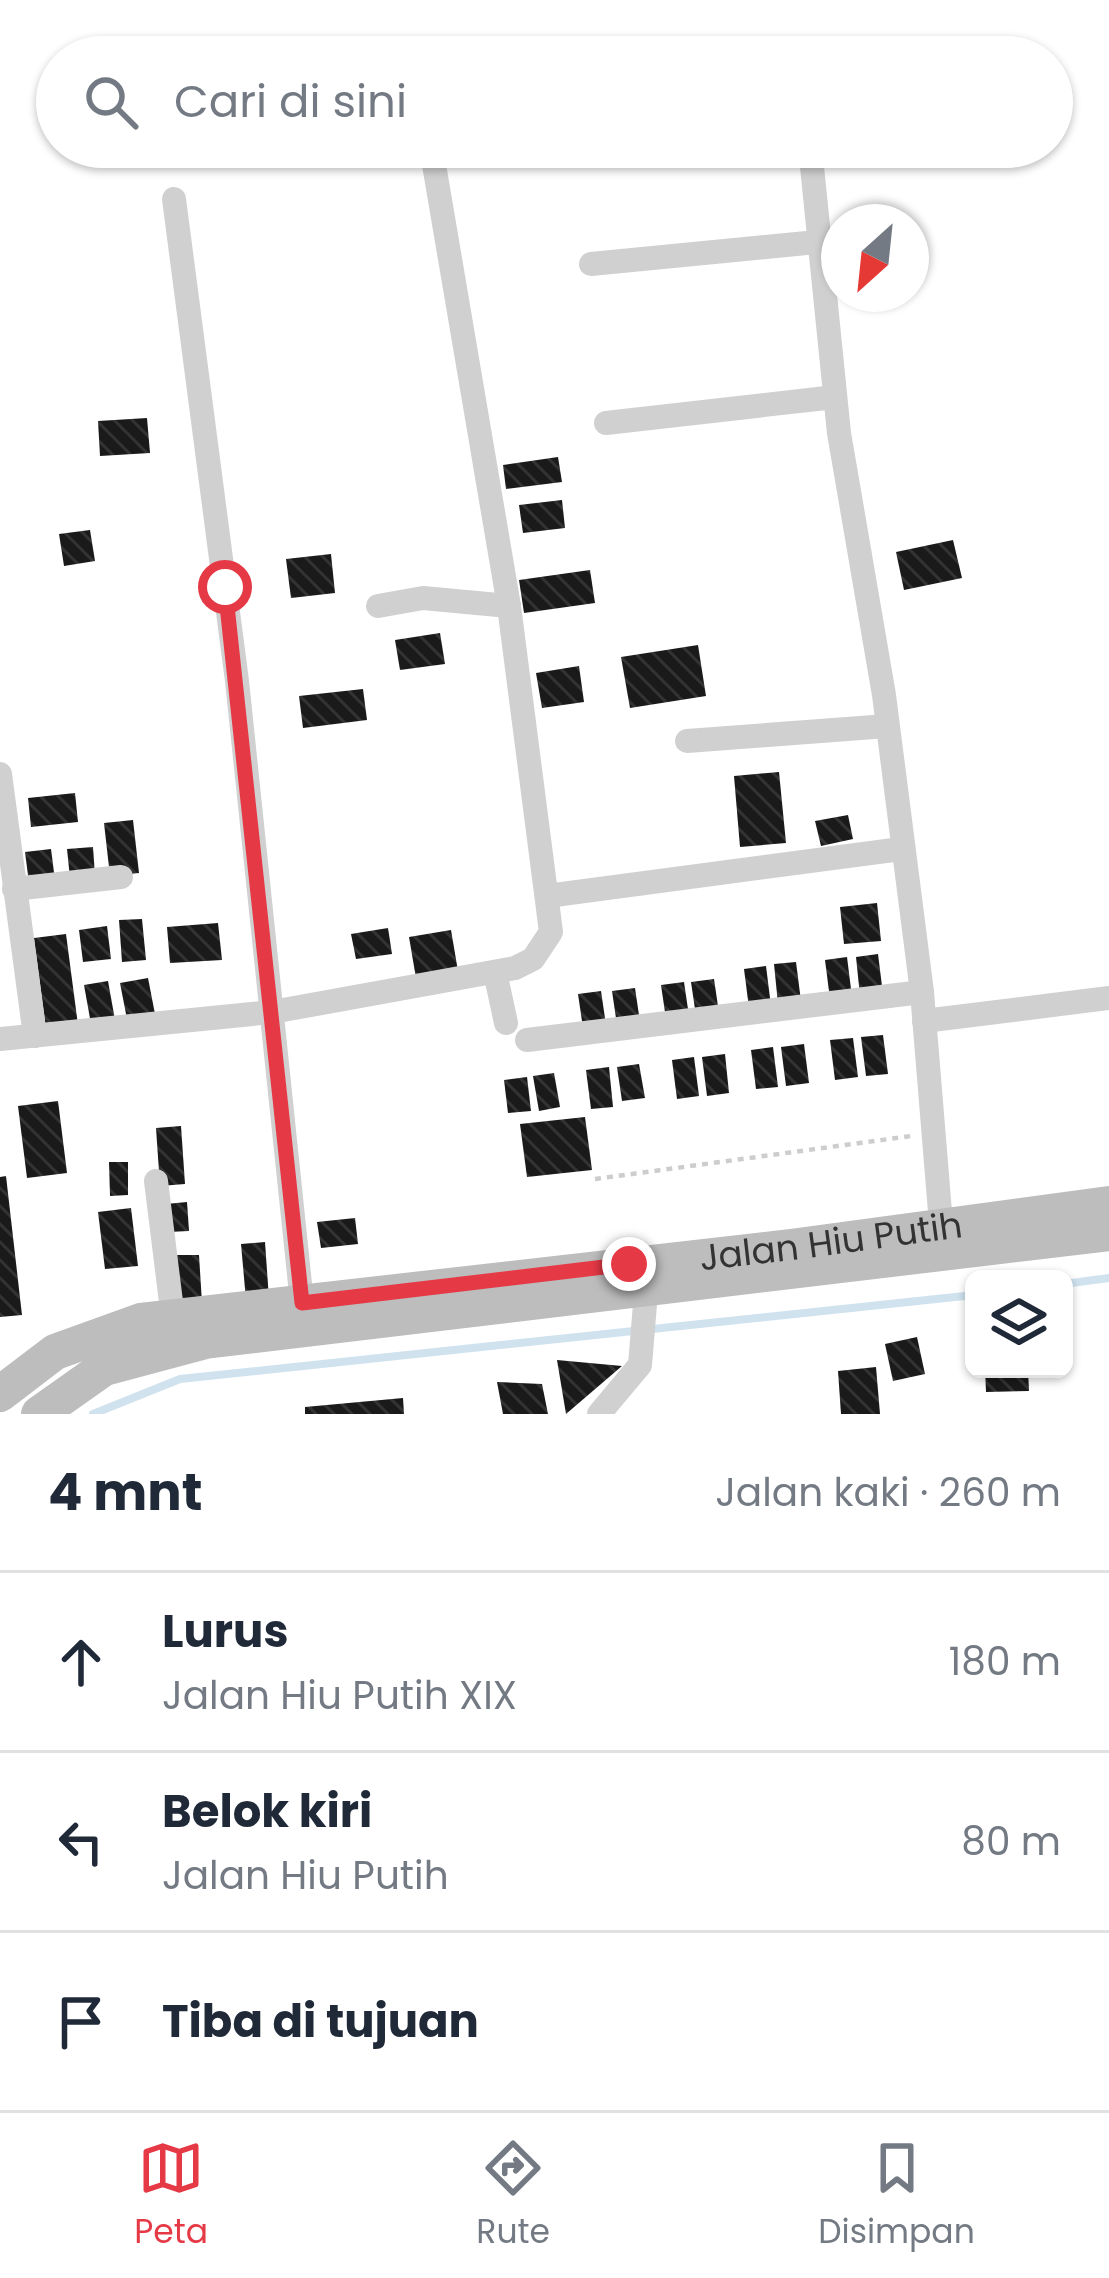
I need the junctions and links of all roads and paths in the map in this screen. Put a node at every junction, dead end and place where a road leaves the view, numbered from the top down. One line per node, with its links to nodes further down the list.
1 (435, 168): 9 (street)
2 (812, 168): 4 (street)
3 (174, 199): 20 (street)
4 (817, 242): 5 (street); 6 (street)
5 (591, 264)
6 (835, 397): 7 (street); 10 (street)
7 (606, 423)
8 (378, 606): 9 (street)
9 (509, 606): 16 (street)
10 (887, 726): 11 (street); 13 (street)
11 (687, 742)
12 (0, 774): 15 (street)
13 (901, 849): 16 (street); 18 (street)
14 (121, 877): 15 (street)
15 (14, 889): 23 (street)
16 (547, 896): 17 (street)
17 (494, 972): 20 (street); 22 (street)
18 (922, 992): 21 (street); 25 (street)
19 (1109, 998): 21 (street)
20 (272, 1012): 23 (street); 34 (street)
21 (924, 1021): 26 (street)
22 (506, 1023)
23 (35, 1036): 24 (street)
24 (0, 1039)
25 (527, 1040)
26 (935, 1133): 27 (path); 30 (street)
27 (595, 1179)
28 (156, 1181): 35 (street)
29 (1109, 1204): 30 (street, Jalan Hiu Putih)
30 (941, 1224): 33 (street, Jalan Hiu Putih)
31 (1109, 1233): 32 (street)
32 (646, 1292): 33 (street); 38 (street)
33 (463, 1299): 34 (street, Jalan Hiu Putih); 37 (street)
34 (302, 1303): 35 (street, Jalan Hiu Putih)
35 (173, 1318): 36 (street, Jalan Hiu Putih)
36 (0, 1394)
37 (39, 1414)
38 (599, 1414)

